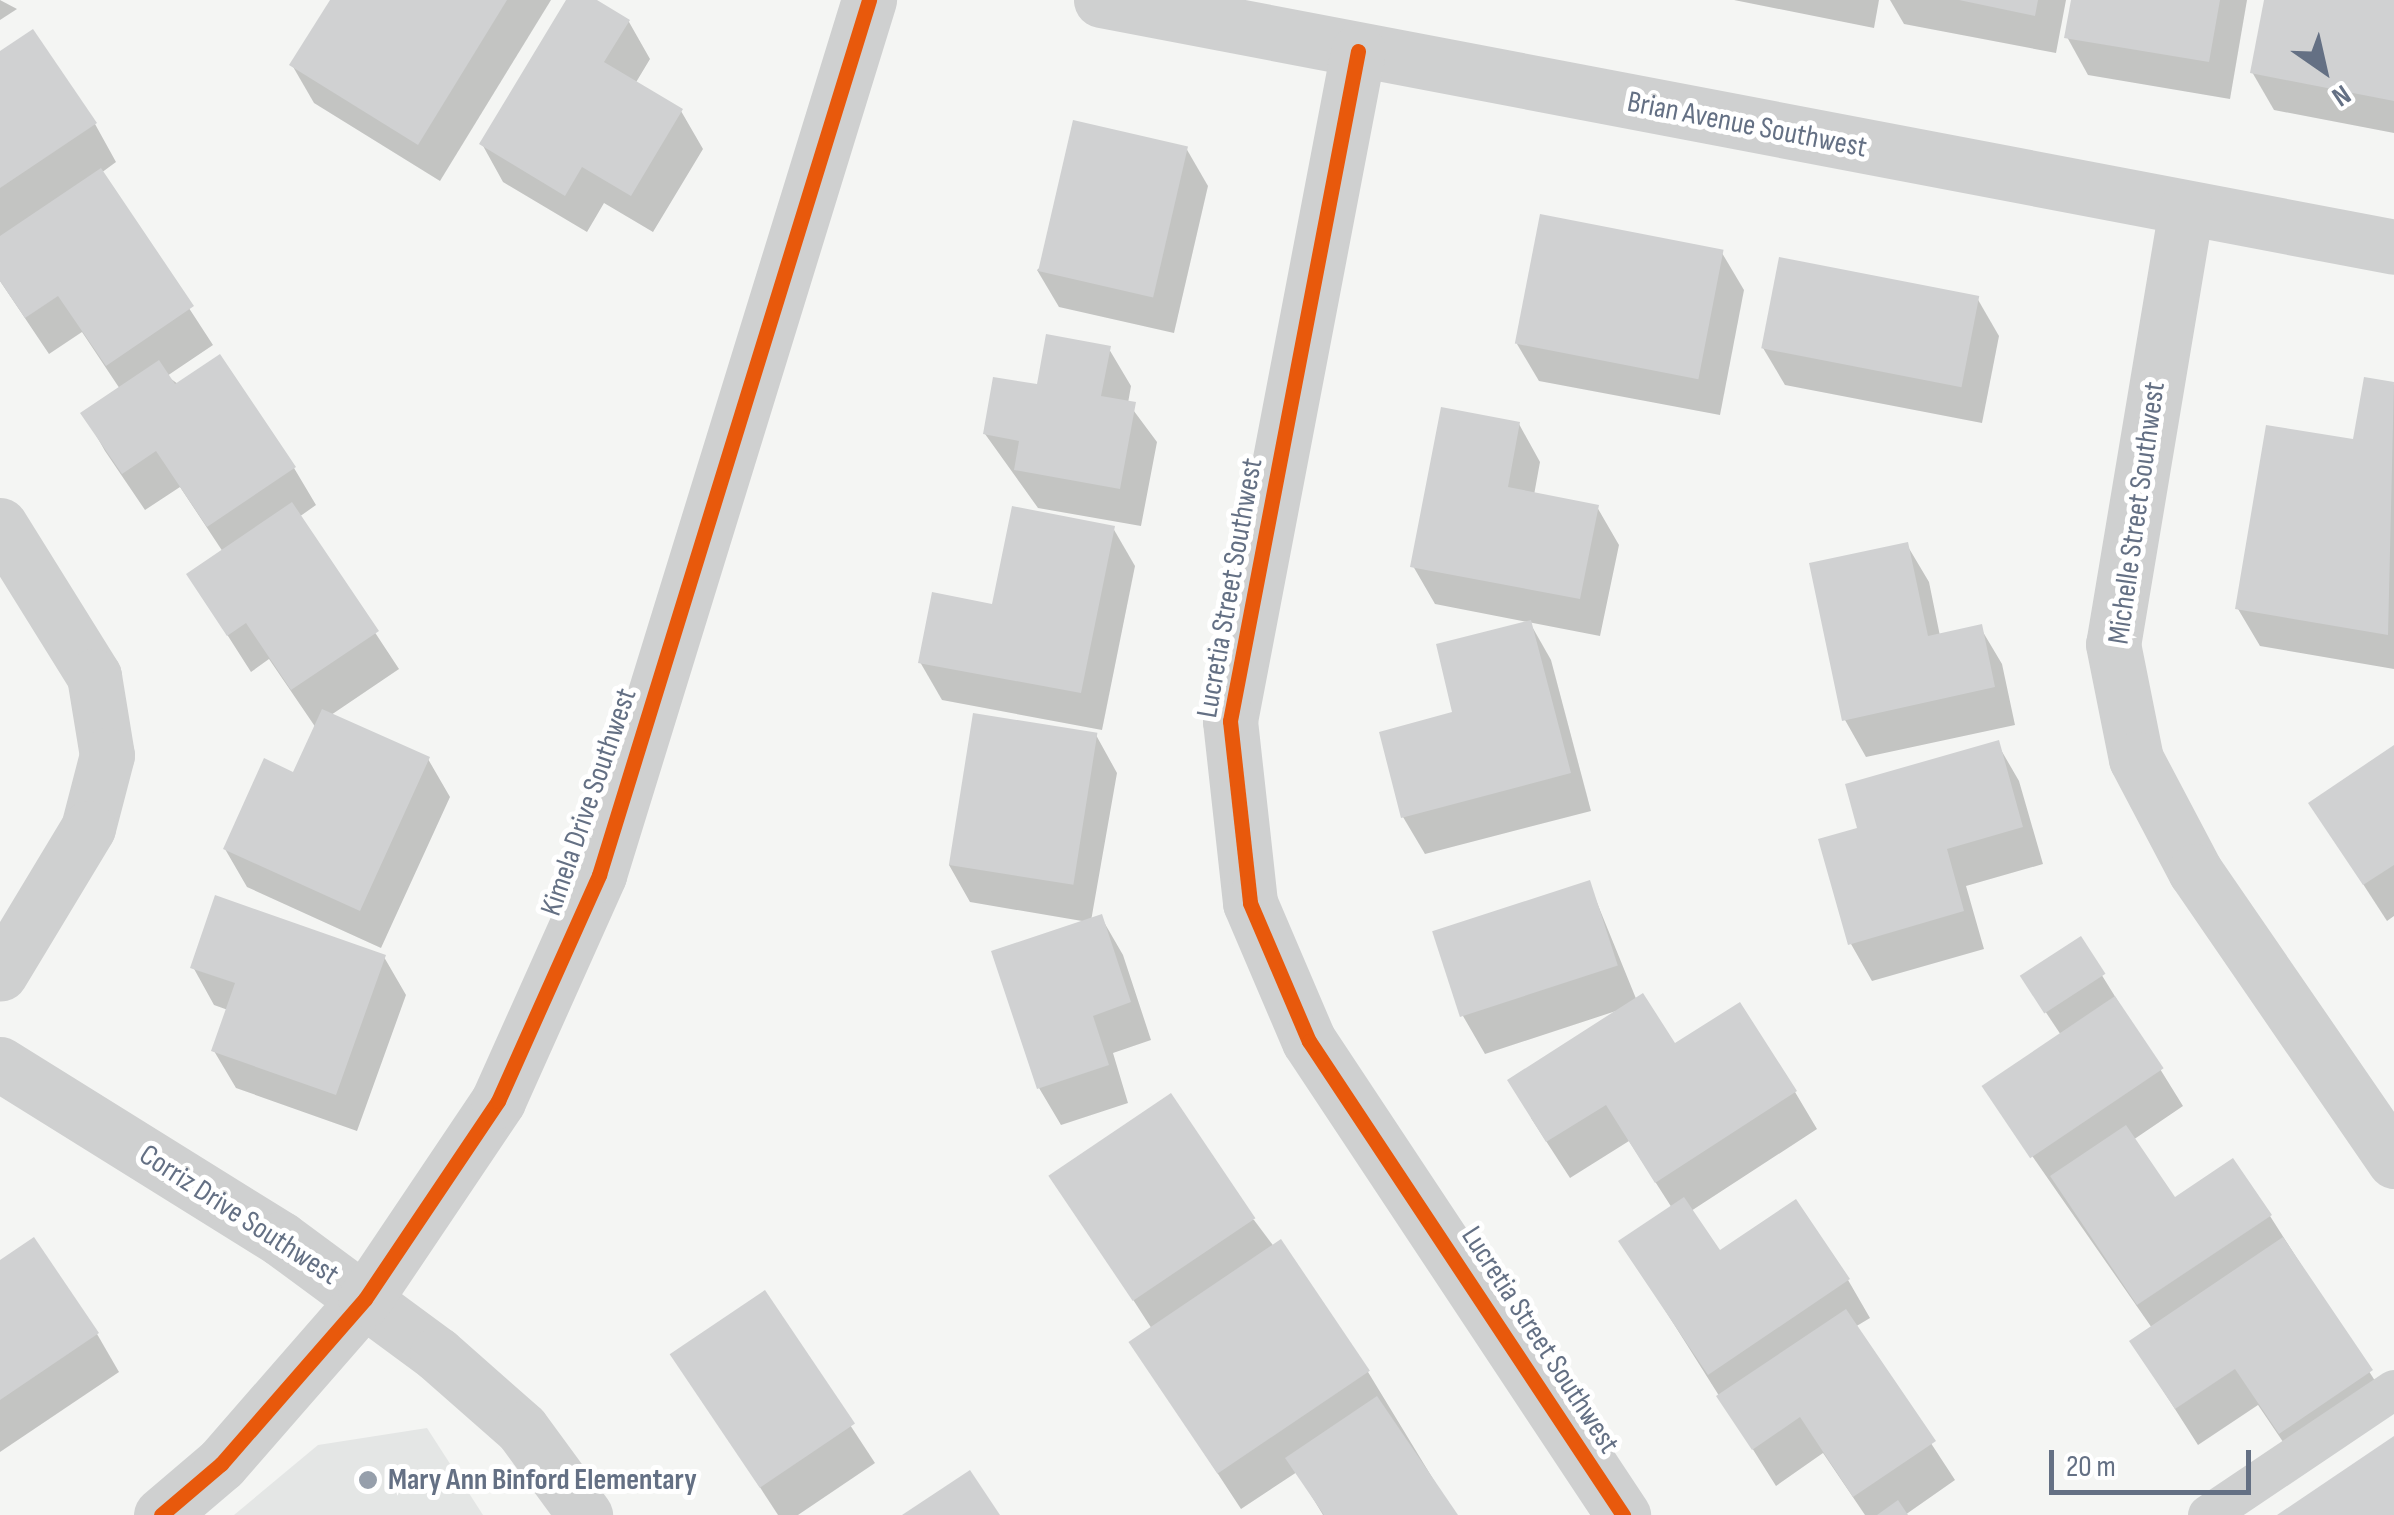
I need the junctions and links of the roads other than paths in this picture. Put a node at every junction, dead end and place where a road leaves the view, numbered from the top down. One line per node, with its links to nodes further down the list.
1 (869, 0): 10 (street, Kimela Drive Southwest)
2 (1102, 0): 3 (street, Brian Avenue Southwest)
3 (1358, 50): 4 (street, Brian Avenue Southwest); 14 (street, Lucretia Street Southwest)
4 (2186, 209): 5 (street, Brian Avenue Southwest); 9 (street, Michelle Street Southwest)
5 (2394, 246)
6 (0, 525): 7 (street)
7 (0, 974)
8 (0, 1064): 10 (street, Corriz Drive Southwest)
9 (2394, 1160)
10 (365, 1299): 12 (street, Kimela Drive Southwest); 13 (street, Corriz Drive Southwest)
11 (2394, 1390): 15 (lane)
12 (160, 1515)
13 (585, 1515)
14 (1622, 1515)
15 (2208, 1515)

